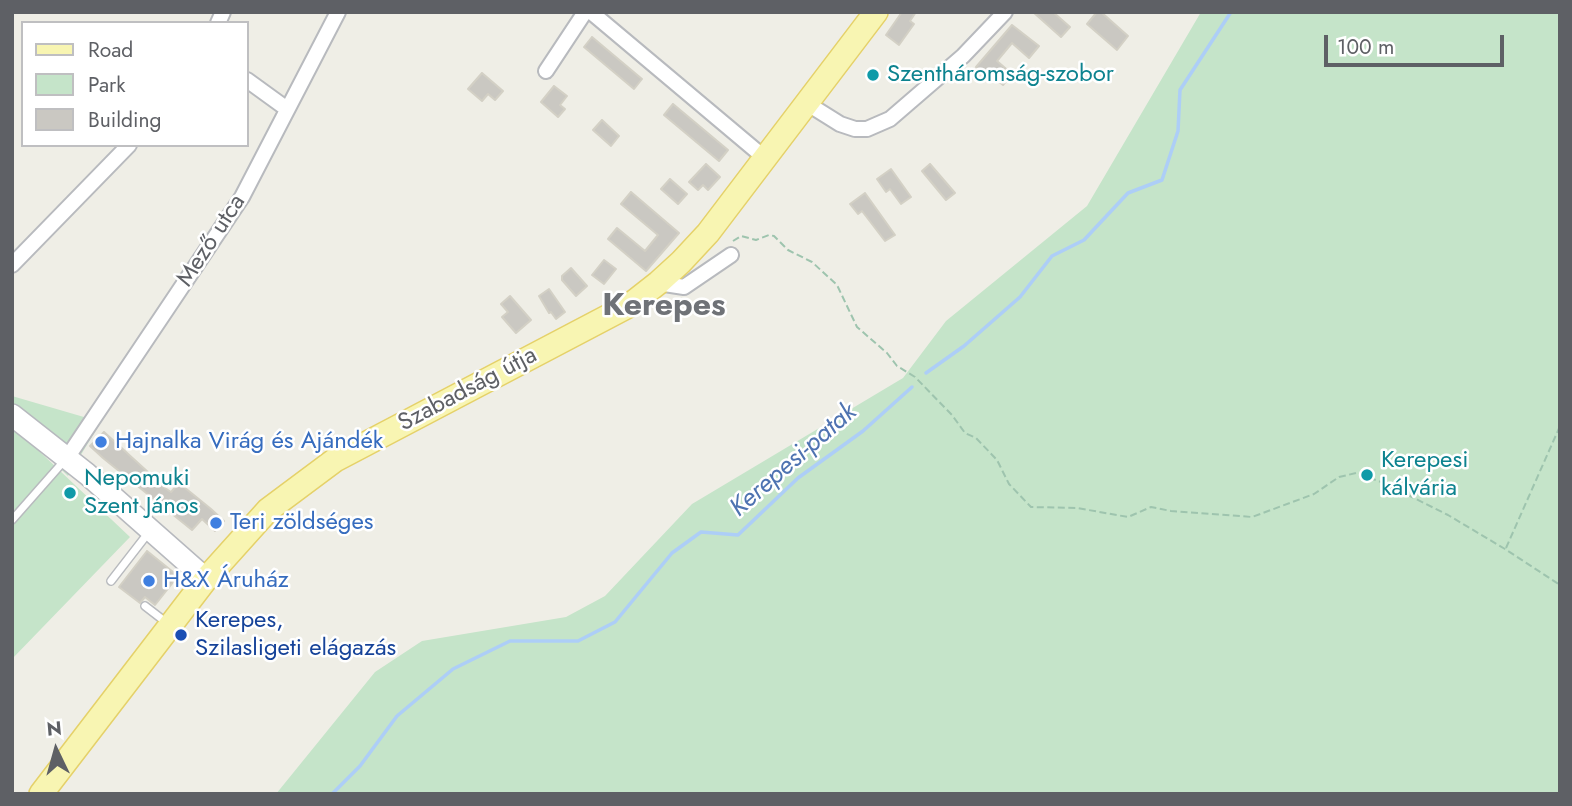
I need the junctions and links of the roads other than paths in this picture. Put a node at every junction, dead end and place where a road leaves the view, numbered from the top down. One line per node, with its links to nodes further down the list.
1 (338, 12): 9 (street, Mező utca)
2 (585, 12): 6 (street)
3 (591, 12): 11 (street)
4 (876, 12): 8 (main road, Szabadság útja)
5 (1005, 12): 8 (street)
6 (546, 71)
7 (248, 81): 9 (street)
8 (808, 104): 11 (main road, Szabadság útja)
9 (287, 109): 16 (street, Mező utca)
10 (127, 147): 13 (street)
11 (766, 159): 14 (main road, Szabadság útja)
12 (730, 255): 14 (street)
13 (12, 265)
14 (659, 283): 19 (main road, Szabadság útja)
15 (12, 415): 16 (street)
16 (67, 458): 17 (lane); 18 (street)
17 (12, 520)
18 (150, 530): 19 (street); 20 (lane)
19 (206, 579): 22 (main road, Szabadság útja)
20 (111, 581)
21 (145, 606): 22 (lane)
22 (170, 626): 23 (main road, Szabadság útja)
23 (41, 794)

